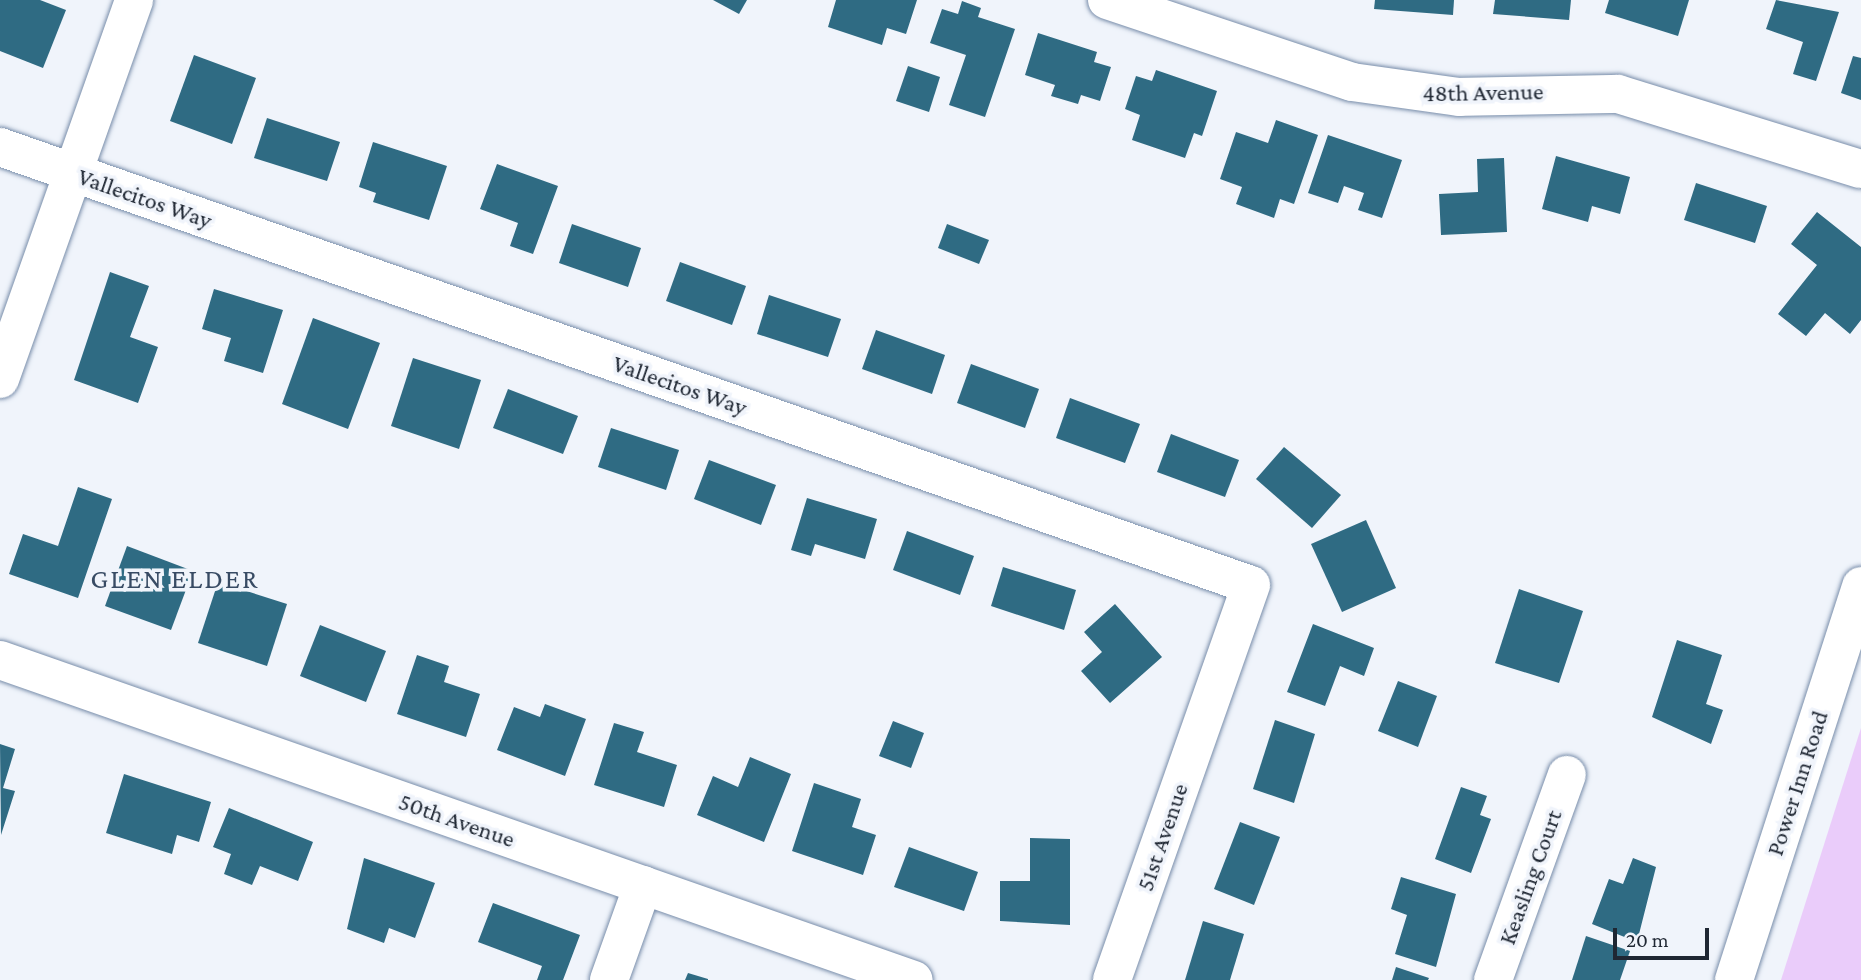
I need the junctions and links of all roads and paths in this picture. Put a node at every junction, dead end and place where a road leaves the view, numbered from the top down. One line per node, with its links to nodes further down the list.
1 (134, 0): 5 (street)
2 (1107, 0): 4 (street, 48th Avenue)
3 (0, 148): 5 (street, Vallecitos Way)
4 (1861, 169)
5 (73, 173): 6 (street); 9 (street, Vallecitos Way)
6 (0, 379)
7 (1861, 586): 16 (street, Power Inn Road)
8 (0, 660): 11 (street, 50th Avenue)
9 (1213, 694): 14 (street, 51st Avenue)
10 (1567, 775): 15 (street, Keasling Court)
11 (643, 885): 12 (street); 13 (street, 50th Avenue)
12 (609, 980)
13 (914, 980)
14 (1111, 980)
15 (1493, 980)
16 (1734, 980)

